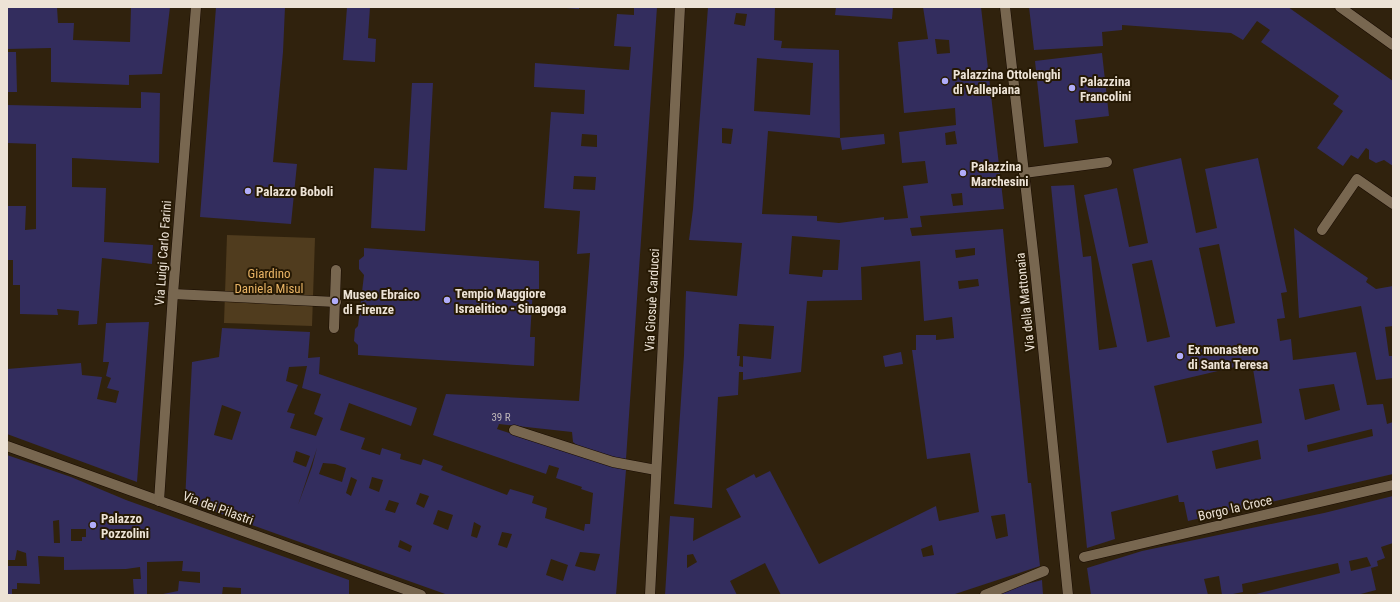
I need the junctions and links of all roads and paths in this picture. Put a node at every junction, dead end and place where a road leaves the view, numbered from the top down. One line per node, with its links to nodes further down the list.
1 (196, 7): 11 (street, Via Luigi Carlo Farini)
2 (680, 7): 16 (street, Via Giosuè Carducci)
3 (1005, 7): 7 (street, Via della Mattonaia)
4 (1340, 7): 5 (street)
5 (1393, 45)
6 (1108, 162): 7 (street)
7 (1024, 173): 24 (street, Via della Mattonaia)
8 (1393, 204): 9 (street)
9 (1322, 230)
10 (336, 270): 12 (street)
11 (173, 294): 12 (street); 18 (street, Via Luigi Carlo Farini)
12 (336, 302): 13 (street)
13 (334, 328)
14 (514, 430): 16 (street)
15 (7, 446): 18 (street, Via dei Pilastri)
16 (656, 470): 22 (street, Via Giosuè Carducci)
17 (1393, 485): 19 (street, Borgo la Croce)
18 (159, 501): 21 (street, Via dei Pilastri)
19 (1084, 557)
20 (1044, 571): 23 (street)
21 (421, 595)
22 (650, 595)
23 (985, 595)
24 (1068, 595)

